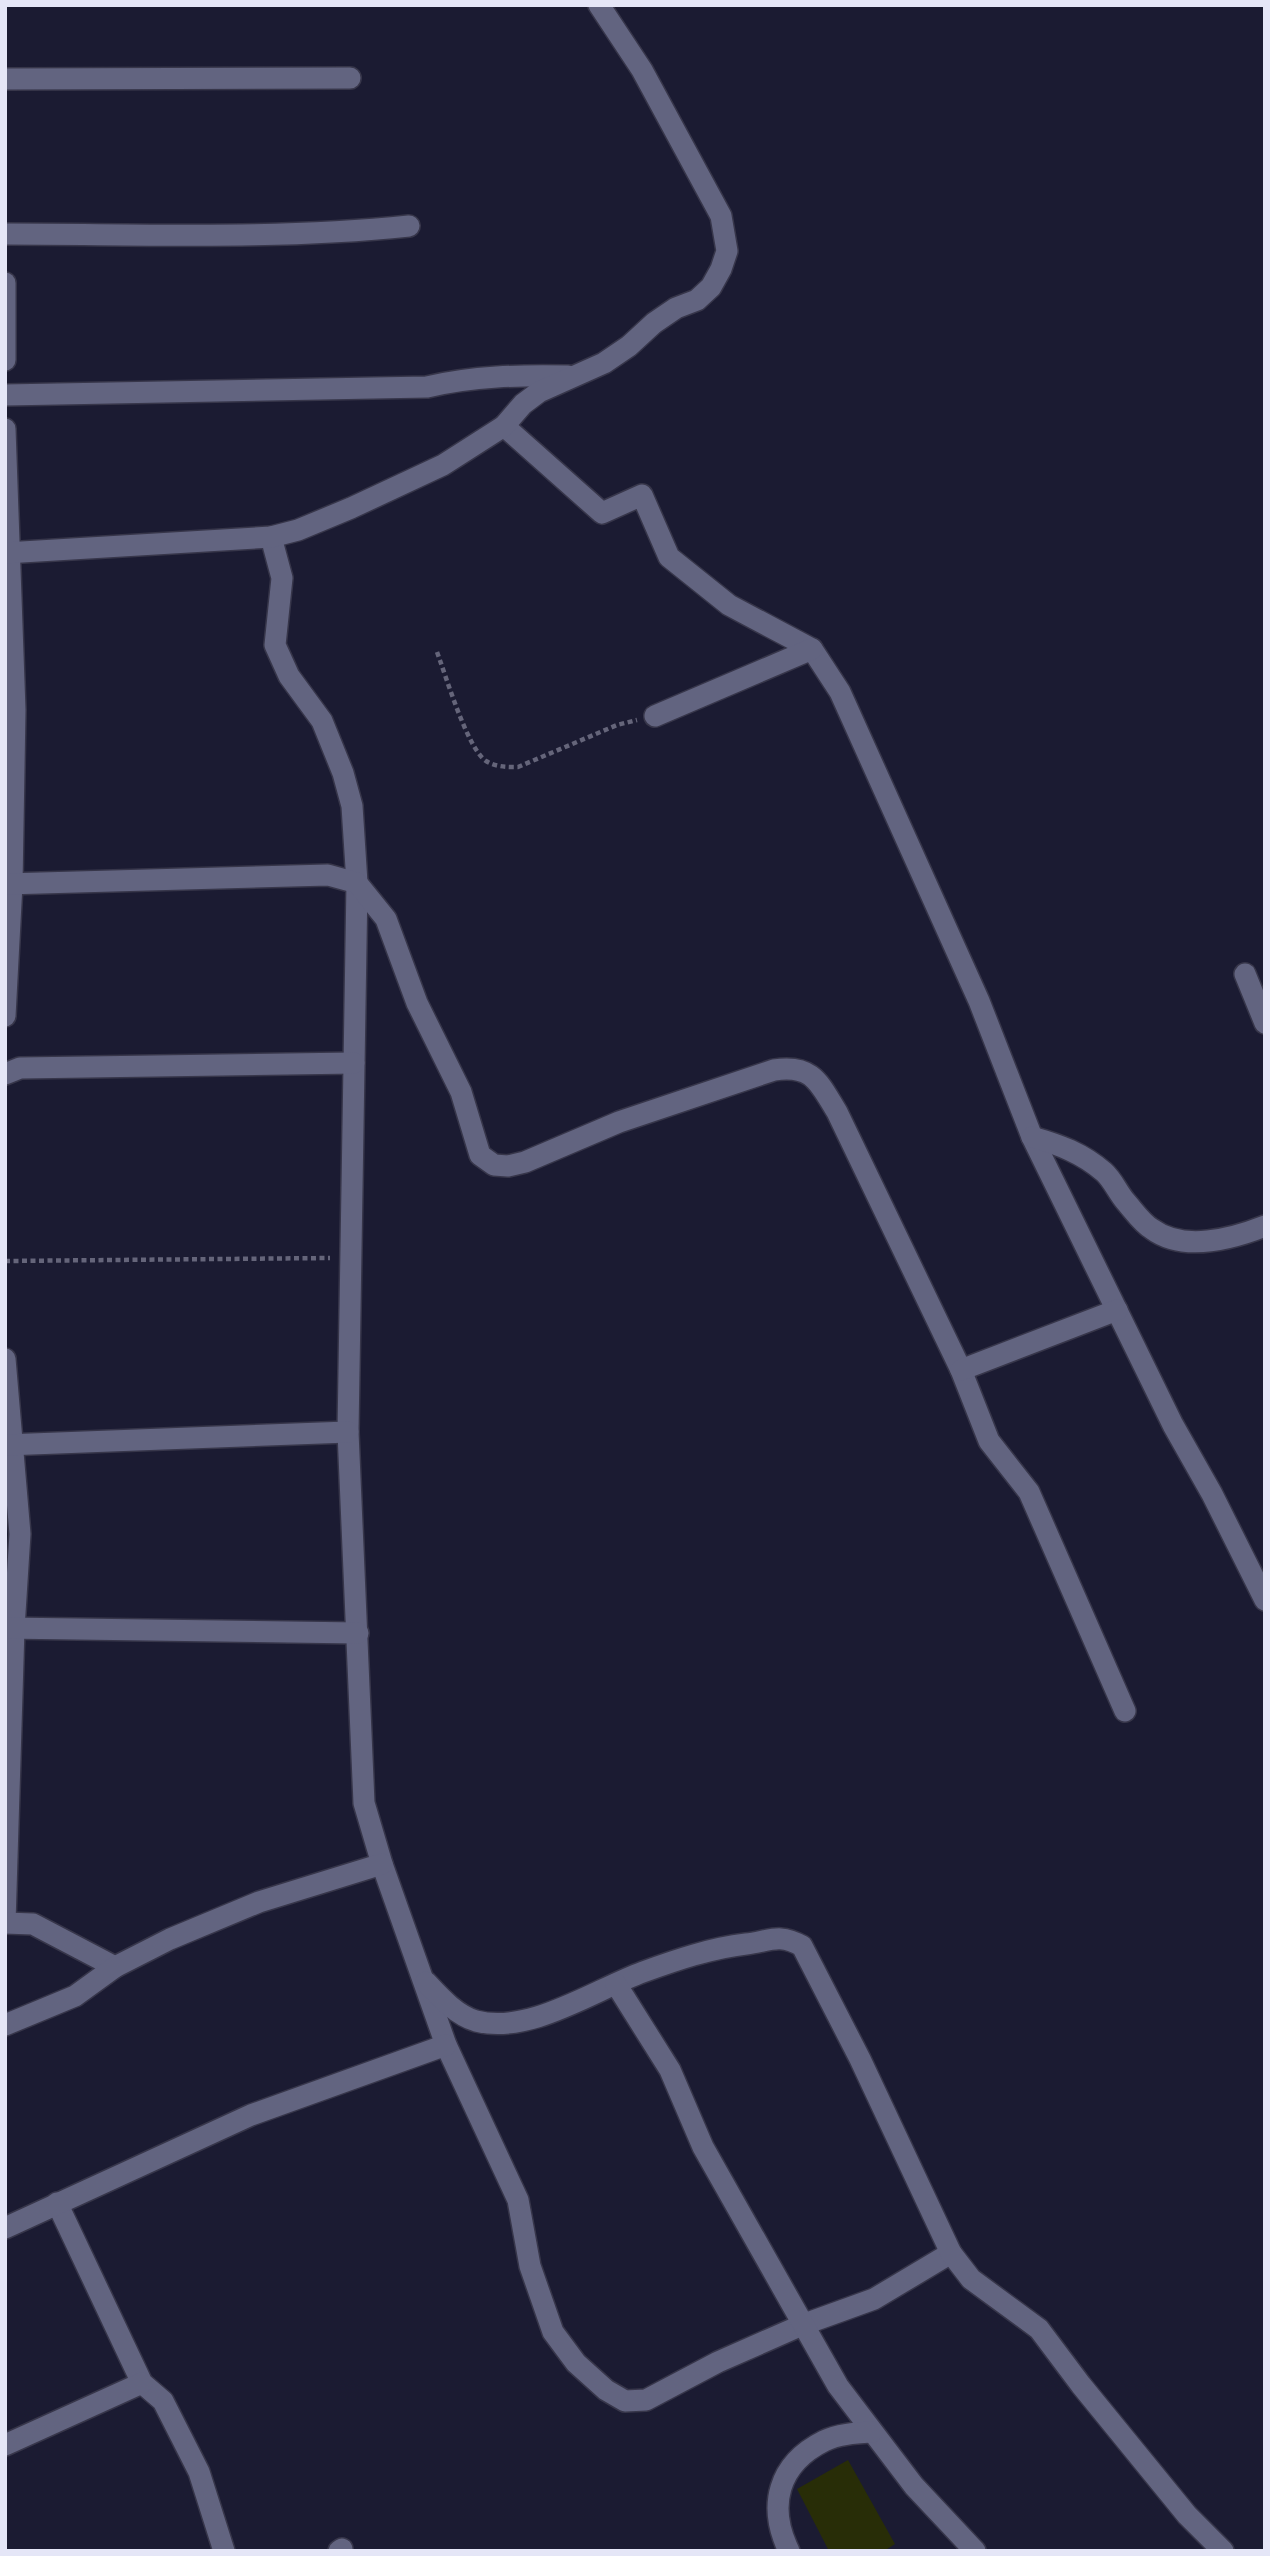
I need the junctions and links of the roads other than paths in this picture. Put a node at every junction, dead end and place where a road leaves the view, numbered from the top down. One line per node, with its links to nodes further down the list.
1 (599, 5): 8 (street)
2 (350, 78): 3 (street)
3 (5, 79)
4 (409, 226): 5 (street)
5 (5, 234)
6 (5, 283): 7 (street)
7 (5, 360)
8 (570, 376): 9 (street); 10 (street)
9 (5, 395)
10 (504, 426): 12 (street); 14 (street)
11 (5, 429): 13 (street)
12 (271, 537): 13 (street); 17 (street)
13 (7, 553): 15 (street)
14 (812, 649): 16 (street); 24 (street)
15 (10, 710): 18 (street)
16 (655, 716)
17 (357, 883): 18 (street); 22 (street); 28 (street)
18 (9, 884): 20 (street)
19 (1245, 974): 21 (street)
20 (5, 1016)
21 (1265, 1023)
22 (354, 1063): 23 (street); 29 (street)
23 (5, 1074)
24 (1032, 1138): 25 (street); 26 (street)
25 (1265, 1226)
26 (1117, 1310): 28 (street); 31 (street)
27 (5, 1359): 30 (street)
28 (961, 1370): 34 (street)
29 (348, 1432): 30 (street); 33 (street)
30 (8, 1445): 32 (street)
31 (1265, 1600)
32 (9, 1628): 33 (street); 36 (street)
33 (358, 1633): 35 (street)
34 (1125, 1711)
35 (382, 1864): 37 (street); 38 (street)
36 (5, 1923): 37 (street)
37 (115, 1967): 40 (street)
38 (420, 1975): 39 (street); 41 (street)
39 (616, 1984): 44 (street); 45 (street)
40 (5, 2025)
41 (446, 2045): 42 (street); 45 (street)
42 (57, 2203): 43 (street); 46 (street)
43 (5, 2228)
44 (951, 2253): 45 (street); 52 (street)
45 (802, 2325): 47 (street)
46 (142, 2383): 48 (street); 49 (street)
47 (872, 2431): 50 (street); 51 (street)
48 (5, 2445)
49 (224, 2551)
50 (789, 2551)
51 (975, 2551)
52 (1223, 2551)

